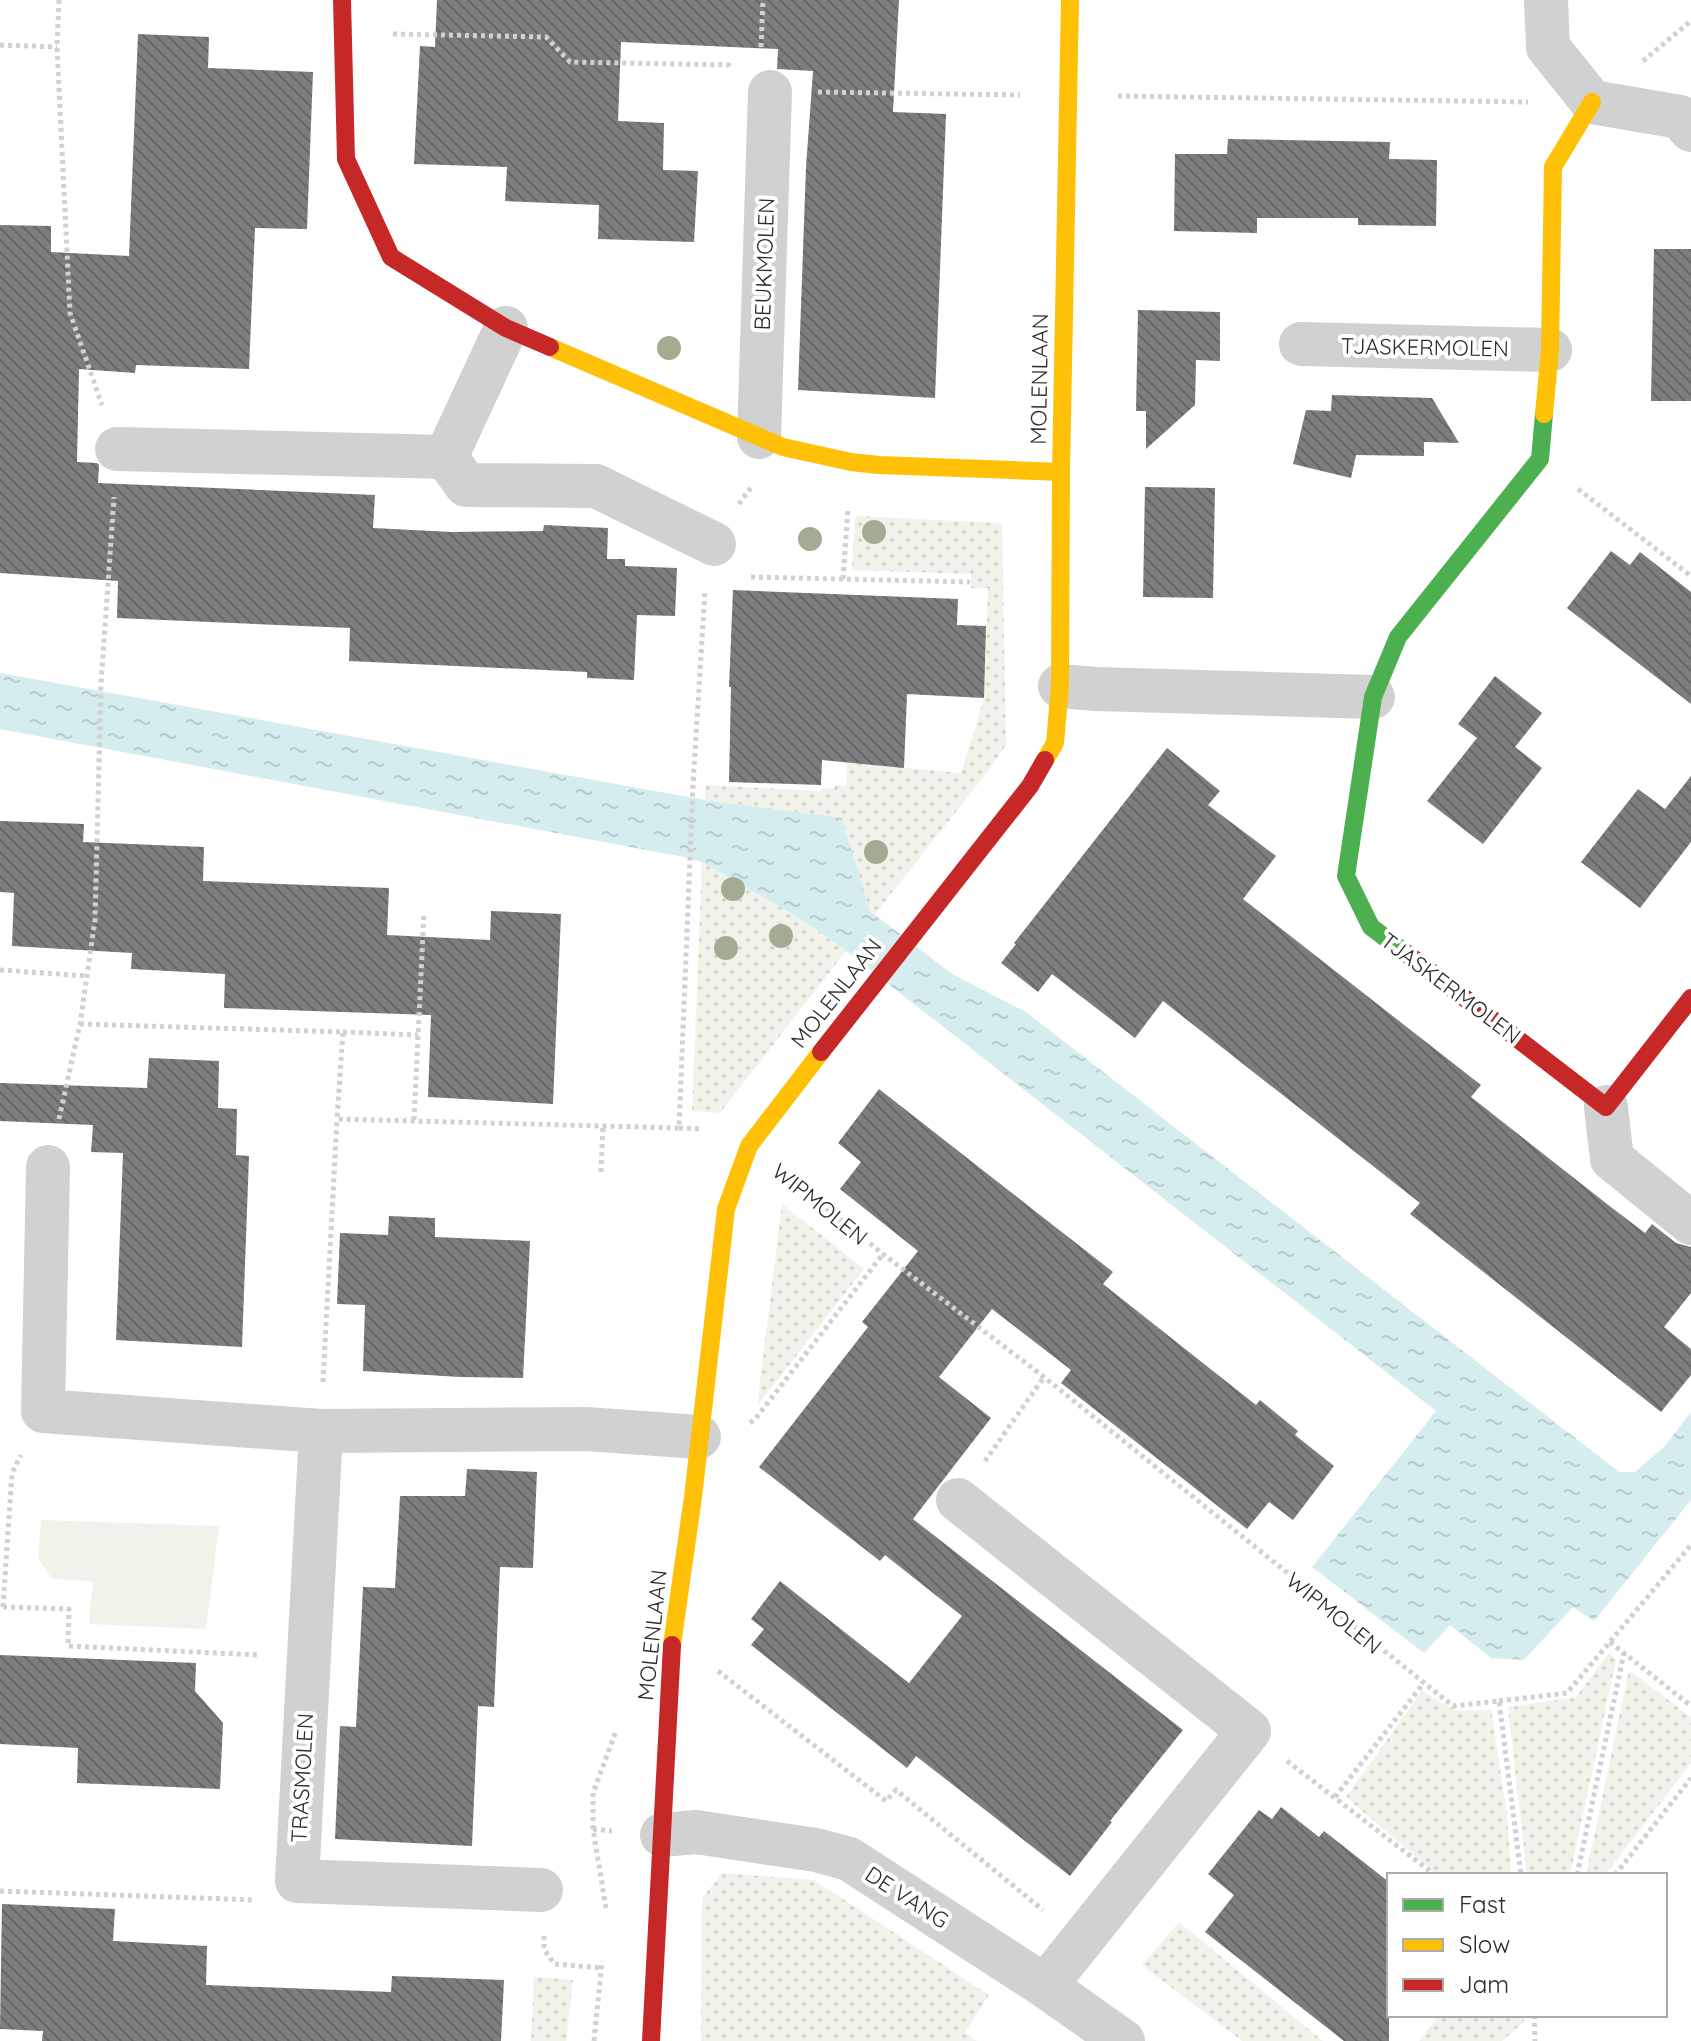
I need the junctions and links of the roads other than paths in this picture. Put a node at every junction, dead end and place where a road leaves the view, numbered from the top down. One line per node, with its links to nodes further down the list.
1 (342, 0): 7 (street)
2 (1070, 0): 13 (street, MOLENLAAN)
3 (1546, 0): 5 (street)
4 (770, 92): 10 (street, BEUKMOLEN)
5 (1592, 102): 6 (street); 9 (street)
6 (1691, 130)
7 (506, 328): 10 (street); 12 (street)
8 (1301, 344): 9 (street, TJASKERMOLEN)
9 (1550, 350): 16 (street, TJASKERMOLEN)
10 (771, 442): 13 (street)
11 (117, 449): 12 (street)
12 (446, 457): 14 (street)
13 (1061, 472): 15 (street, MOLENLAAN)
14 (710, 560)
15 (1060, 686): 16 (street); 22 (street, MOLENLAAN)
16 (1373, 697): 18 (street, TJASKERMOLEN)
17 (1691, 998): 18 (street)
18 (1606, 1107): 20 (street)
19 (48, 1167): 21 (street)
20 (1691, 1223)
21 (321, 1431): 22 (street); 25 (street, TRASMOLEN)
22 (699, 1437): 24 (street, MOLENLAAN)
23 (958, 1500): 26 (street)
24 (662, 1835): 26 (street, DE VANG); 27 (street, MOLENLAAN)
25 (541, 1890)
26 (1045, 1986): 28 (street, DE VANG)
27 (651, 2041)
28 (1123, 2041)

